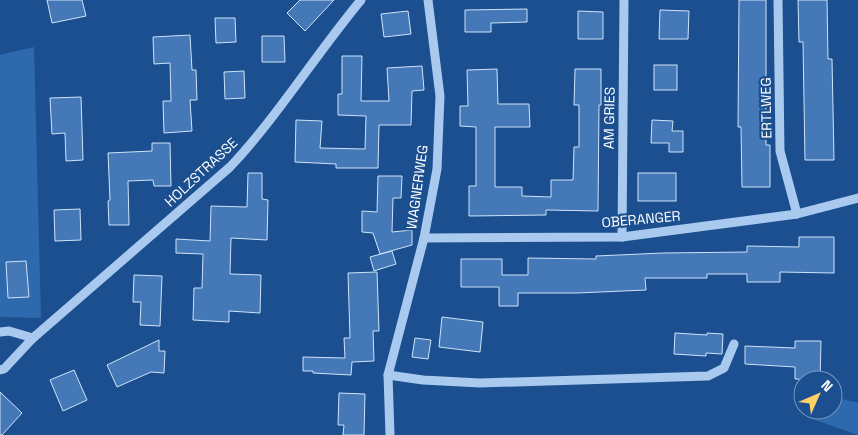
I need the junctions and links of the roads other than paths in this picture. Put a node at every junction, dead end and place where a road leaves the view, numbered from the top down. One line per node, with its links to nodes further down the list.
1 (361, 0): 10 (street, HOLZSTRASSE)
2 (428, 0): 8 (street, WAGNERWEG)
3 (624, 0): 7 (street, AM GRIES)
4 (778, 0): 6 (street, ERTLWEG)
5 (858, 198): 6 (street, OBERANGER)
6 (797, 214): 7 (street, OBERANGER)
7 (622, 236): 8 (street, OBERANGER)
8 (424, 238): 13 (street, WAGNERWEG)
9 (0, 332): 10 (street)
10 (33, 338): 12 (street, HOLZSTRASSE)
11 (734, 344): 13 (street)
12 (0, 370)
13 (388, 375): 14 (street, WAGNERWEG)
14 (390, 435)

